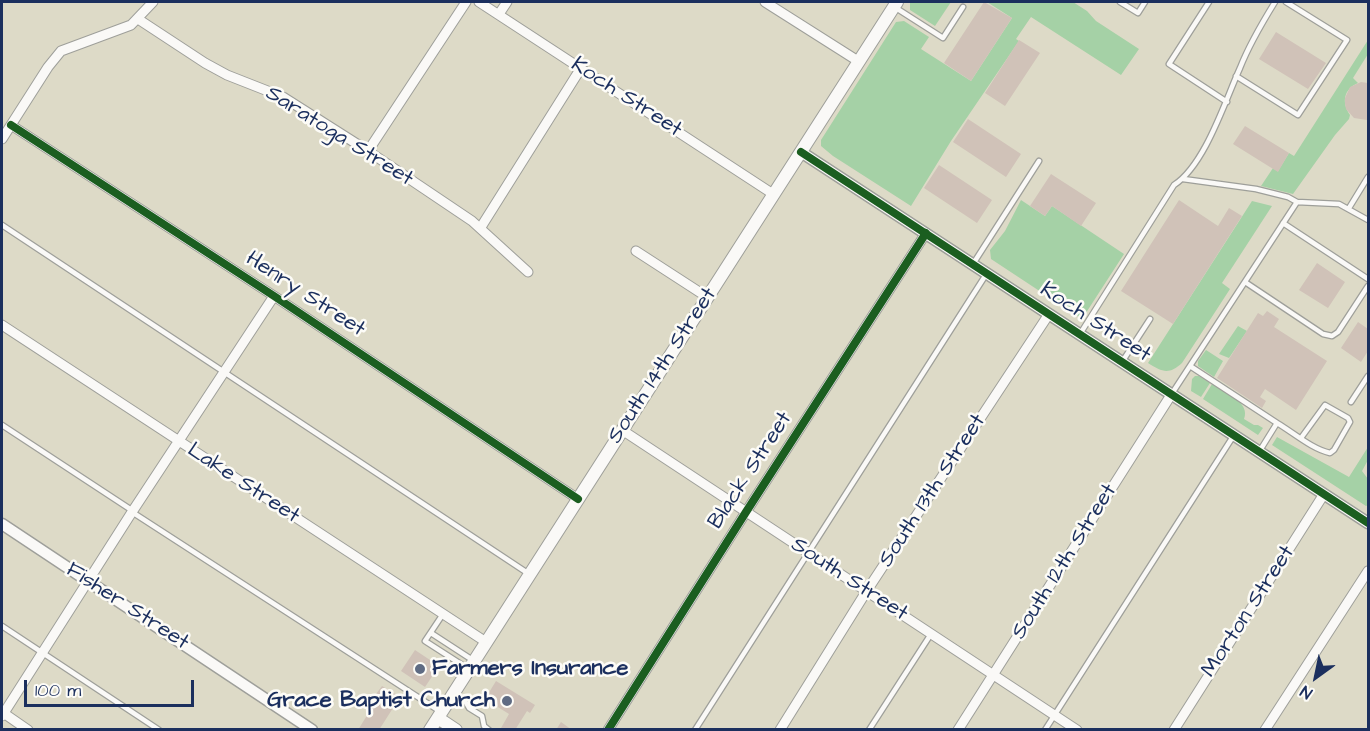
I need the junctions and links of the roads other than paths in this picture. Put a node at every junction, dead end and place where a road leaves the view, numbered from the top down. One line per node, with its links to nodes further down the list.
1 (153, 2): 14 (street)
2 (466, 2): 21 (street)
3 (480, 2): 13 (street, Koch Street)
4 (507, 2): 13 (street)
5 (765, 2): 15 (street)
6 (1120, 2): 7 (lane)
7 (1145, 2)
8 (1209, 2): 18 (lane)
9 (1275, 2): 17 (lane)
10 (1286, 2): 17 (lane)
11 (895, 4): 12 (lane); 15 (main road, South 14th Street)
12 (963, 7)
13 (499, 14): 16 (street, Koch Street)
14 (138, 19): 19 (street); 21 (street, Saratoga Street)
15 (858, 62): 22 (main road, South 14th Street)
16 (581, 68): 26 (street, Koch Street); 32 (street)
17 (1236, 76): 18 (lane)
18 (1227, 102): 25 (lane)
19 (11, 125): 20 (street); 41 (street, Henry Street)
20 (2, 139)
21 (368, 151): 32 (street, Saratoga Street)
22 (801, 152): 26 (main road, South 14th Street); 33 (street, Koch Street)
23 (1039, 161): 35 (lane)
24 (1368, 177): 28 (lane)
25 (1184, 179): 27 (lane); 46 (lane)
26 (773, 194): 42 (main road, South 14th Street)
27 (1297, 202): 28 (lane); 30 (lane)
28 (1349, 208): 29 (lane)
29 (1368, 220)
30 (1283, 223): 38 (lane); 39 (lane)
31 (2, 225): 49 (lane)
32 (481, 227): 36 (street, Saratoga Street)
33 (926, 233): 35 (street, Koch Street); 63 (street, Black Street)
34 (636, 251): 42 (street)
35 (972, 264): 37 (street, Koch Street)
36 (528, 272)
37 (987, 273): 43 (street, Koch Street); 66 (lane)
38 (1368, 279)
39 (1245, 282): 40 (lane); 48 (lane)
40 (1368, 286)
41 (274, 296): 49 (street); 61 (street, Henry Street)
42 (707, 297): 55 (main road, South 14th Street)
43 (1049, 314): 46 (street, Koch Street); 70 (street, South 13th Street)
44 (1150, 319): 47 (lane)
45 (2, 325): 58 (street, Lake Street)
46 (1080, 334): 47 (street, Koch Street)
47 (1122, 362): 51 (street, Koch Street)
48 (1190, 366): 51 (lane); 53 (lane)
49 (224, 372): 58 (street); 68 (lane)
50 (1368, 376): 52 (lane)
51 (1172, 395): 56 (street, Koch Street); 78 (street, South 12th Street)
52 (1352, 402)
53 (1278, 423): 57 (lane); 59 (lane)
54 (2, 425): 62 (lane)
55 (622, 430): 61 (main road, South 14th Street); 63 (street, South Street)
56 (1234, 435): 59 (street, Koch Street); 82 (lane)
57 (1301, 438): 57 (lane)
58 (178, 442): 62 (street); 71 (street, Lake Street)
59 (1259, 452): 60 (street, Koch Street)
60 (1324, 494): 64 (street, Koch Street); 96 (street, Morton Street)
61 (578, 498): 68 (main road, South 14th Street)
62 (132, 511): 69 (street); 81 (lane)
63 (746, 512): 66 (street, South Street); 89 (street, Black Street)
64 (1367, 520)
65 (2, 524): 69 (street, Fisher Street)
66 (809, 554): 70 (street, South Street); 90 (lane)
67 (1368, 571): 97 (street)
68 (529, 574): 75 (main road, South 14th Street)
69 (87, 581): 76 (street); 85 (street, Fisher Street)
70 (867, 592): 74 (street, South Street); 91 (street, South 13th Street)
71 (443, 615): 73 (lane); 75 (street, Lake Street)
72 (2, 626): 76 (lane)
73 (431, 633): 77 (lane); 77 (lane)
74 (931, 634): 78 (street, South Street); 92 (lane)
75 (486, 642): 77 (main road, South 14th Street)
76 (42, 653): 80 (street); 84 (lane)
77 (471, 665): 79 (main road, South 14th Street)
78 (994, 674): 82 (street, South Street); 93 (street, South 12th Street)
79 (453, 693): 81 (main road, South 14th Street); 88 (lane)
80 (2, 714): 83 (street)
81 (440, 715): 86 (main road, South 14th Street); 87 (main road)
82 (1055, 715): 94 (lane); 95 (street, South Street)
83 (28, 729)
84 (159, 729)
85 (312, 729)
86 (430, 729)
87 (456, 729)
88 (489, 729)
89 (608, 729)
90 (695, 729)
91 (780, 729)
92 (869, 729)
93 (958, 729)
94 (1045, 729)
95 (1077, 729)
96 (1174, 729)
97 (1265, 729)

